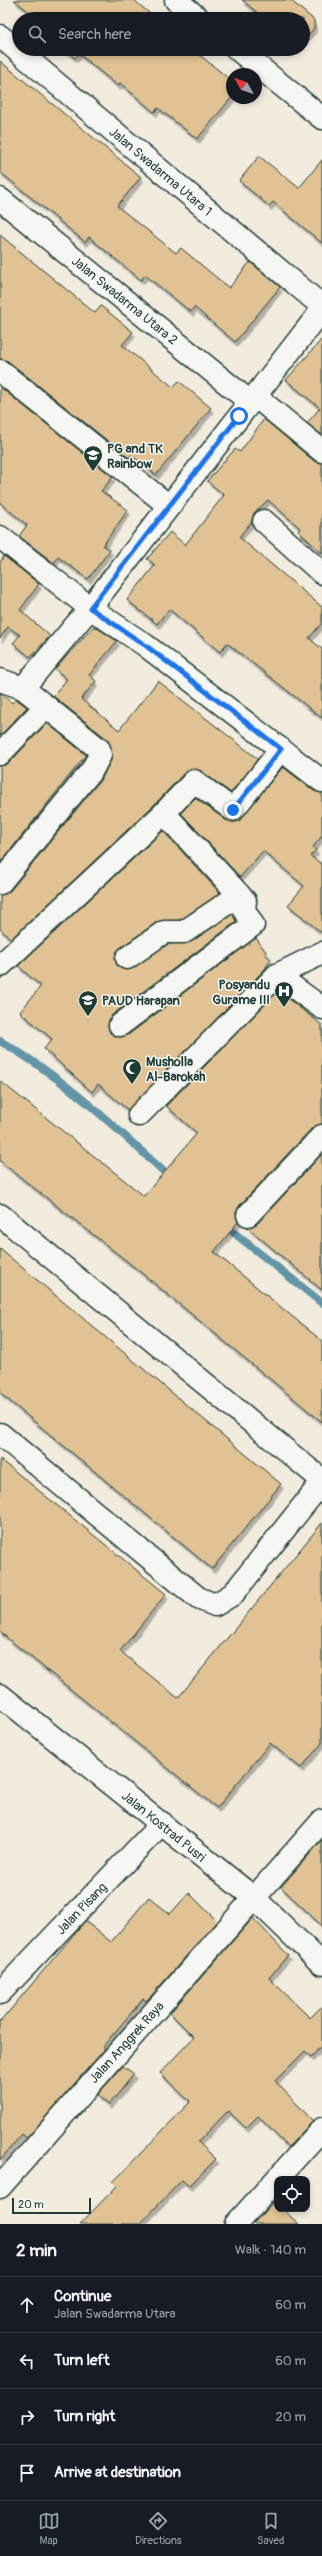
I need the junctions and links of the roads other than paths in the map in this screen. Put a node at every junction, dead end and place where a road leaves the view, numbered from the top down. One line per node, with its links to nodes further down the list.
1 (176, 0): 2 (street)
2 (191, 12)
3 (0, 36): 4 (street, Jalan Swadarma Utara 1)
4 (12, 46)
5 (24, 56): 9 (street, Jalan Swadarma Utara 1)
6 (245, 56): 7 (street)
7 (322, 118)
8 (0, 199): 12 (street, Jalan Swadarma Utara 2)
9 (322, 306)
10 (322, 310): 12 (street)
11 (0, 372): 14 (street)
12 (253, 399): 13 (street, Jalan Swadarma Utara 2); 14 (street)
13 (322, 451)
14 (169, 506): 18 (street)
15 (264, 521): 17 (street)
16 (0, 537): 18 (street)
17 (322, 573)
18 (90, 608): 20 (street); 22 (street)
19 (0, 680): 20 (street)
20 (23, 688): 21 (street)
21 (46, 706): 23 (street); 26 (street)
22 (281, 749): 24 (street); 25 (street)
23 (0, 754)
24 (322, 781)
25 (164, 813): 27 (street); 30 (street)
26 (0, 883)
27 (239, 895): 29 (street); 33 (street)
28 (322, 953): 31 (street)
29 (127, 958)
30 (0, 966)
31 (277, 975): 32 (street); 34 (street)
32 (322, 1008)
33 (120, 1025)
34 (139, 1115)
35 (322, 1136): 37 (street)
36 (0, 1215): 39 (street)
37 (248, 1215)
38 (0, 1434): 39 (street)
39 (322, 1481)
40 (0, 1695): 42 (street, Jalan Kostrad Pusri)
41 (322, 1821): 43 (street, Jalan Anggrek Raya)
42 (162, 1823): 43 (street, Jalan Kostrad Pusri); 45 (street, Jalan Pisang)
43 (254, 1898): 44 (street, Jalan Kostrad Pusri); 47 (street, Jalan Anggrek Raya)
44 (322, 1964)
45 (0, 1993)
46 (322, 2129): 48 (street)
47 (0, 2187)
48 (236, 2224)

